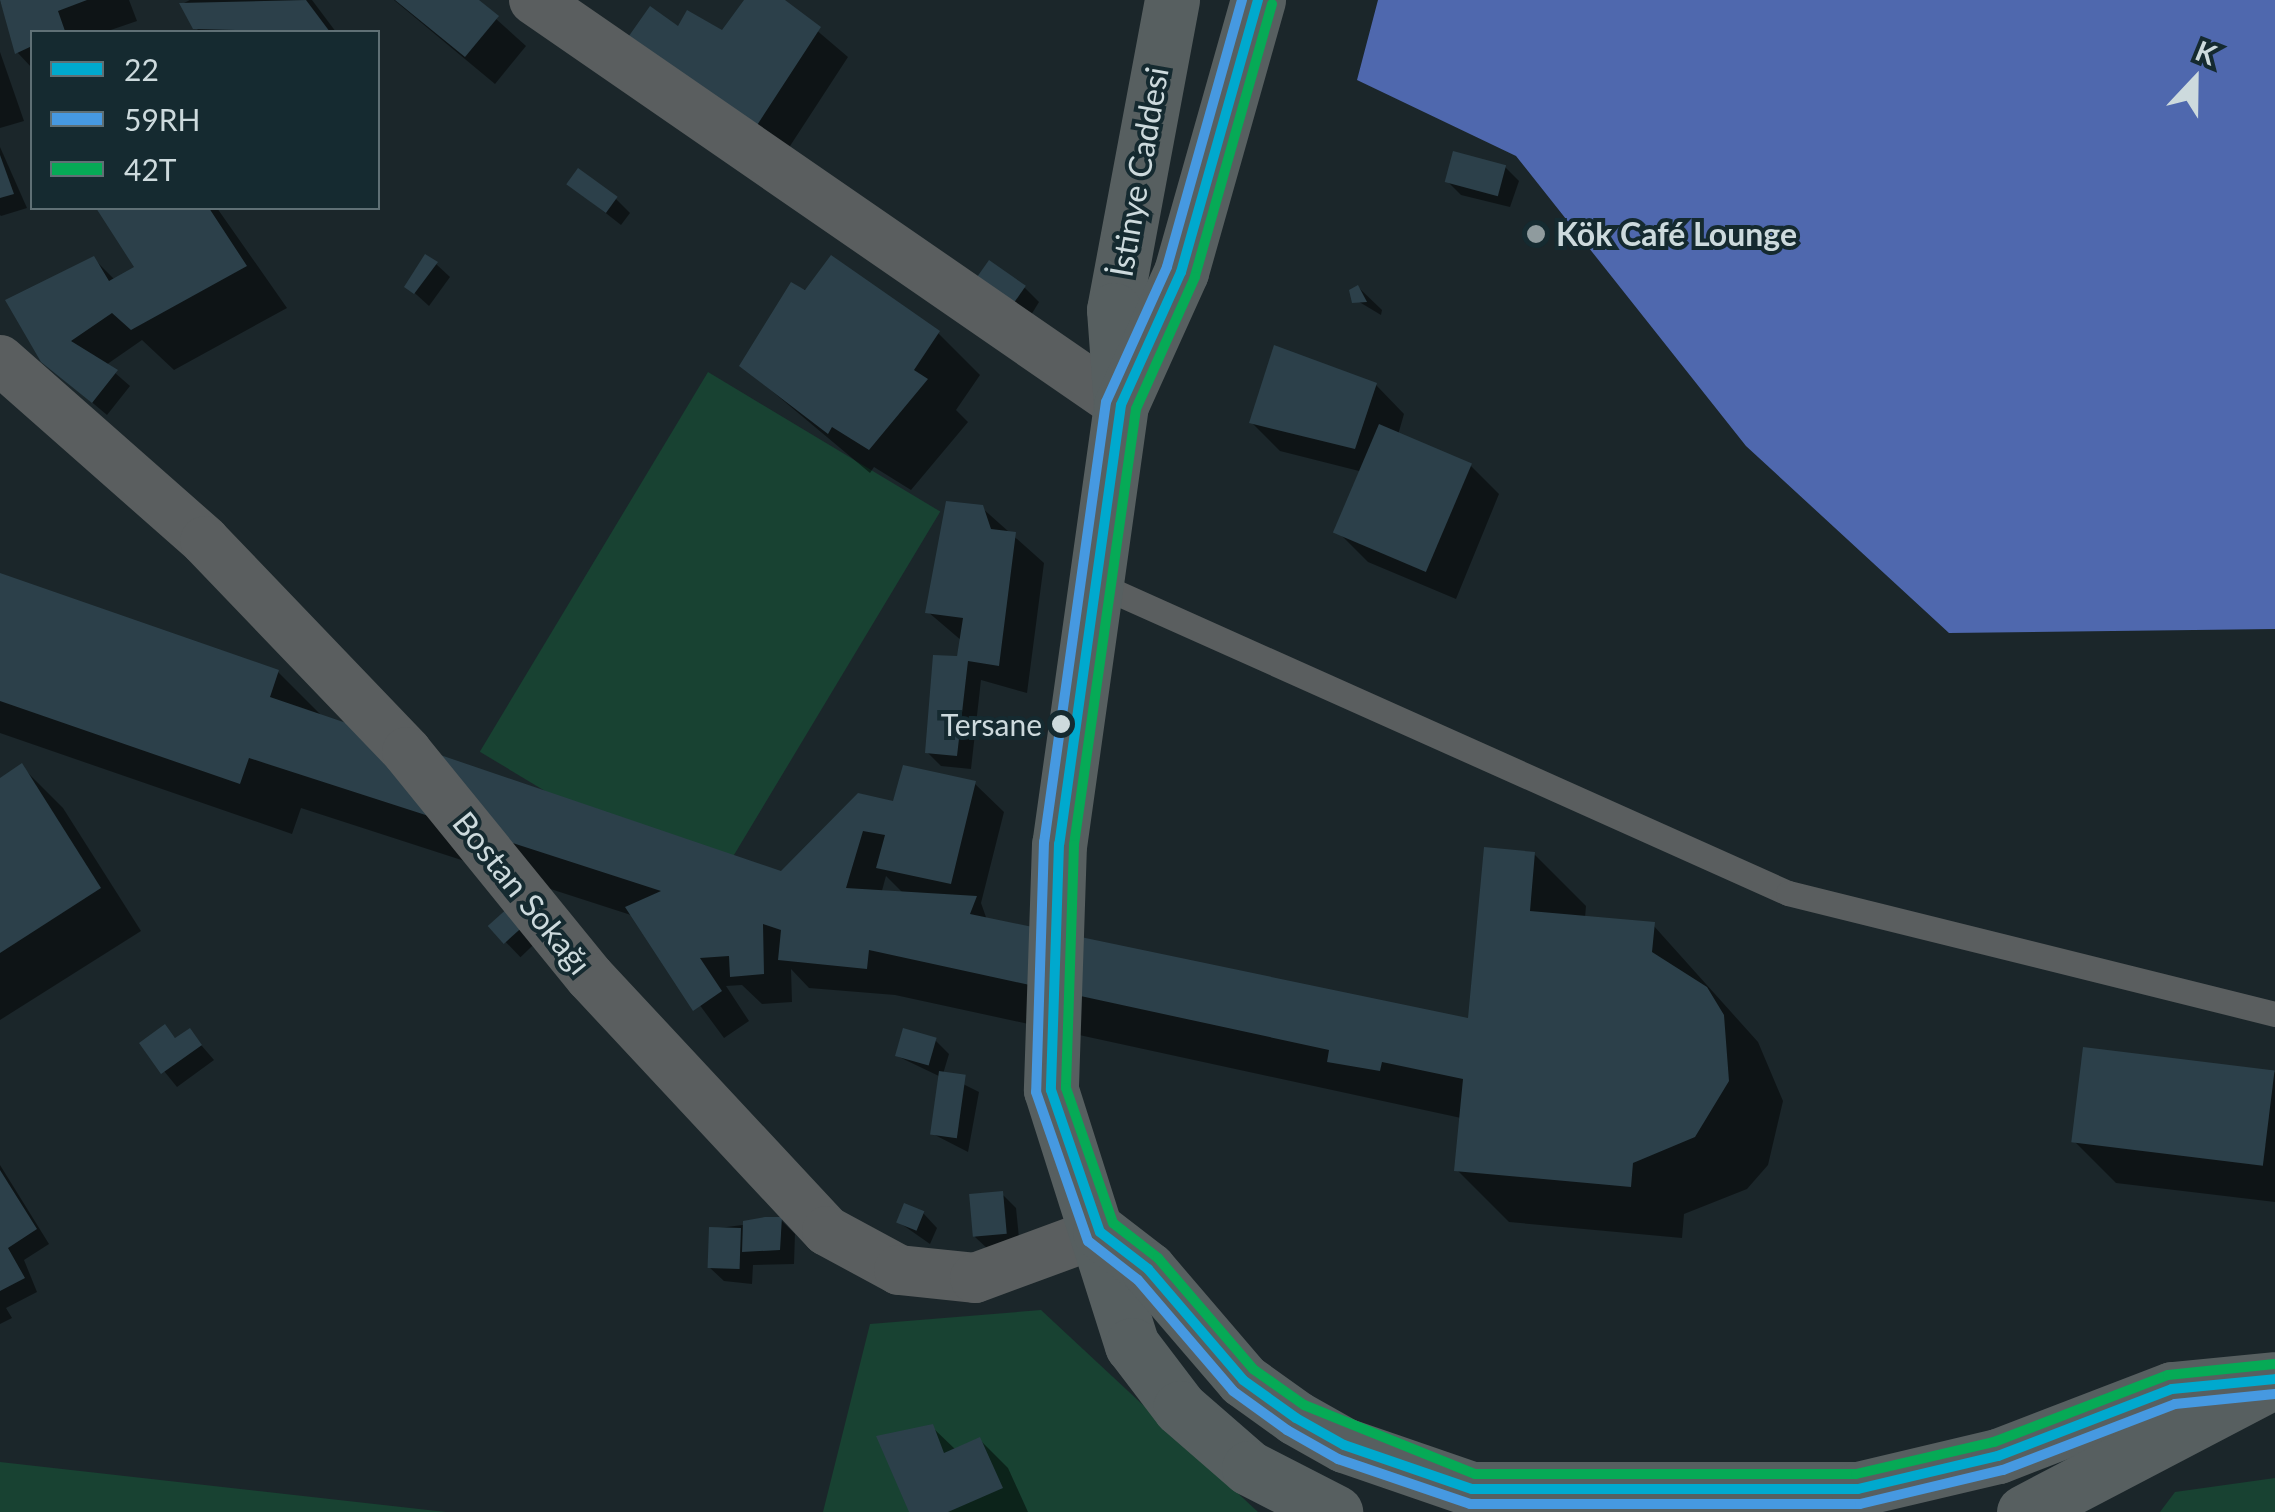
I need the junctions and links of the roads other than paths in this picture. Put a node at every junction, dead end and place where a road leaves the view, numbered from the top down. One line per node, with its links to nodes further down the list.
1 (534, 0): 5 (street)
2 (1258, 0): 5 (main road, İstinye Caddesi)
3 (1169, 3): 5 (main road, İstinye Caddesi)
4 (0, 360): 8 (street, Bostan Sokağı)
5 (1122, 404): 6 (main road, İstinye Caddesi)
6 (1094, 582): 7 (lane); 8 (main road, İstinye Caddesi)
7 (2275, 1014)
8 (1100, 1232): 11 (main road, İstinye Caddesi); 12 (main road, İstinye Caddesi)
9 (2275, 1379): 10 (main road); 11 (main road, İstinye Caddesi)
10 (2155, 1448): 13 (main road); 14 (main road)
11 (1923, 1495)
12 (1335, 1512)
13 (2024, 1512)
14 (2097, 1512)

